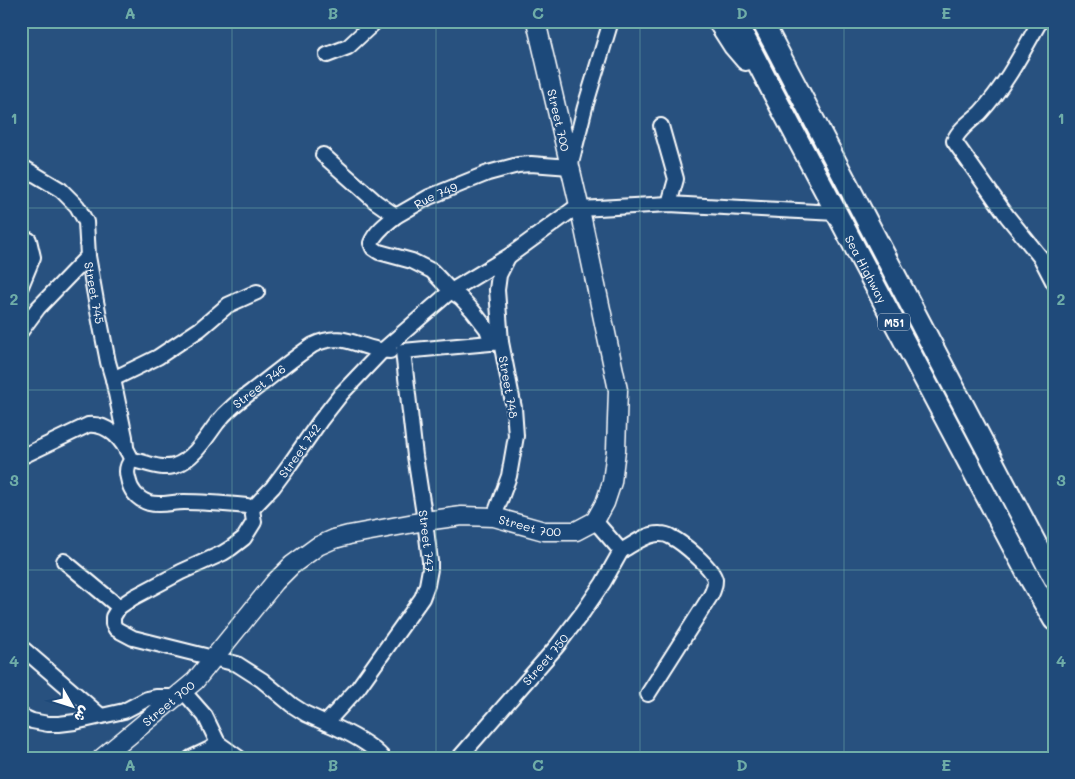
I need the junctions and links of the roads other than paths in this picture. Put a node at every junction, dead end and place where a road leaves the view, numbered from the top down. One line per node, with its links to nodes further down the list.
1 (376, 21): 8 (street)
2 (536, 21): 13 (main road, Street 700)
3 (611, 21): 13 (street)
4 (718, 21): 9 (highway)
5 (736, 21): 9 (highway, Sea Highway / M51)
6 (762, 21): 39 (highway, Sea Highway / M51)
7 (1040, 21): 21 (street)
8 (327, 55)
9 (770, 87): 16 (highway, Sea Highway / M51)
10 (661, 126): 14 (street)
11 (323, 155): 17 (street)
12 (21, 166): 19 (street, Street 745)
13 (570, 167): 15 (main road, Street 700); 17 (street, Rue 749)
14 (669, 204): 15 (street); 16 (street)
15 (580, 207): 20 (street, Street 742); 36 (main road, Street 700)
16 (836, 213): 41 (highway, Sea Highway / M51)
17 (396, 216): 23 (street, Rue 749)
18 (29, 240): 22 (street)
19 (88, 256): 25 (street); 29 (street, Street 745)
20 (509, 256): 23 (street, Street 742); 26 (street, Street 748)
21 (1054, 283)
22 (21, 286)
23 (451, 291): 26 (street); 27 (street, Street 742)
24 (257, 292): 29 (street)
25 (21, 331)
26 (496, 343): 28 (street); 34 (street, Street 748)
27 (382, 351): 28 (street, Street 746); 32 (street, Street 746); 33 (street, Street 742)
28 (403, 351): 35 (street, Street 747)
29 (113, 378): 30 (street, Street 745)
30 (126, 447): 31 (street); 32 (street)
31 (21, 457)
32 (132, 460): 33 (street)
33 (252, 509): 40 (street, Street 742)
34 (494, 517): 35 (main road, Street 700); 36 (main road, Street 700)
35 (425, 521): 43 (main road, Street 700); 48 (street, Street 747)
36 (595, 521): 37 (street)
37 (621, 552): 45 (street, Street 750); 54 (street, Street 750)
38 (64, 561): 40 (street)
39 (1054, 578)
40 (119, 607): 43 (street)
41 (1054, 620)
42 (21, 647): 47 (street)
43 (212, 659): 44 (main road, Street 700); 48 (street)
44 (178, 694): 47 (street); 49 (street); 50 (main road, Street 700)
45 (648, 694)
46 (21, 716): 47 (street)
47 (101, 716)
48 (326, 723): 53 (street)
49 (218, 743): 51 (street); 52 (street)
50 (102, 758)
51 (191, 758)
52 (239, 758)
53 (384, 758)
54 (459, 758)

